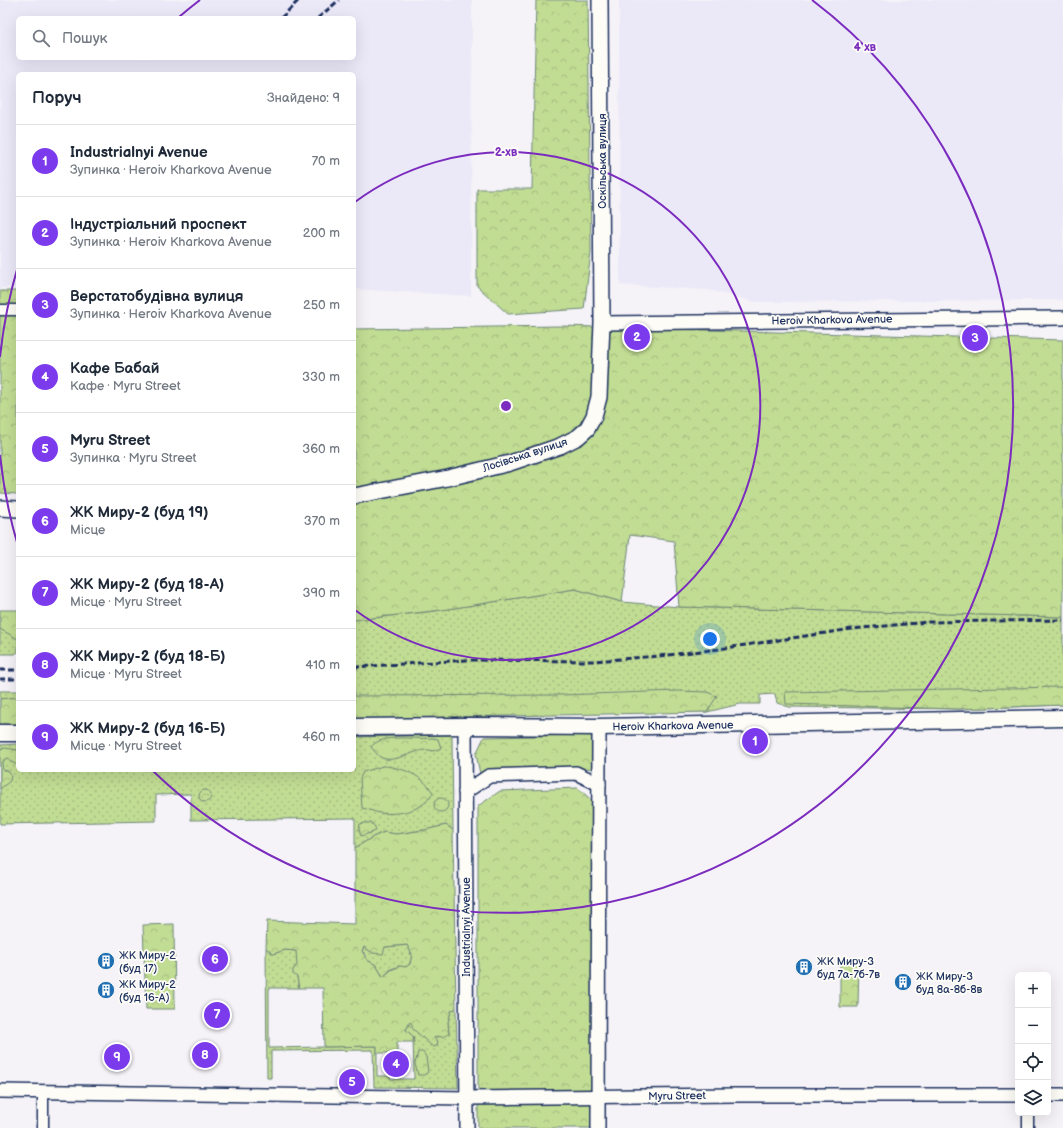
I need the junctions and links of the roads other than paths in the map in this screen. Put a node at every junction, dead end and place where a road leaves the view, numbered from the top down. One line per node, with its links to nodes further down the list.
1 (600, 0): 5 (main road, Оскільська вулиця)
2 (0, 310): 3 (street)
3 (16, 310)
4 (1063, 318): 5 (street, Heroiv Kharkova Avenue)
5 (602, 323): 6 (main road, Лосівська вулиця)
6 (356, 496)
7 (0, 508): 8 (main road)
8 (16, 509)
9 (1063, 718): 12 (main road, Heroiv Kharkova Avenue)
10 (465, 726): 11 (main road, Heroiv Kharkova Avenue); 12 (main road, Heroiv Kharkova Avenue); 16 (street, Industrialnyi Avenue)
11 (356, 727)
12 (598, 727): 15 (street)
13 (0, 733): 14 (main road)
14 (16, 733)
15 (599, 784): 16 (street); 22 (street)
16 (465, 792): 23 (street, Industrialnyi Avenue)
17 (0, 1091): 18 (street, Myru Street)
18 (43, 1091): 23 (street, Myru Street); 25 (street)
19 (1015, 1095): 22 (street, Myru Street)
20 (1051, 1095): 21 (street)
21 (1063, 1095)
22 (598, 1096): 23 (street, Myru Street); 27 (street)
23 (467, 1098): 26 (street, Industrialnyi Avenue)
24 (1028, 1116): 28 (street)
25 (43, 1128)
26 (467, 1128)
27 (598, 1128)
28 (1028, 1128)

